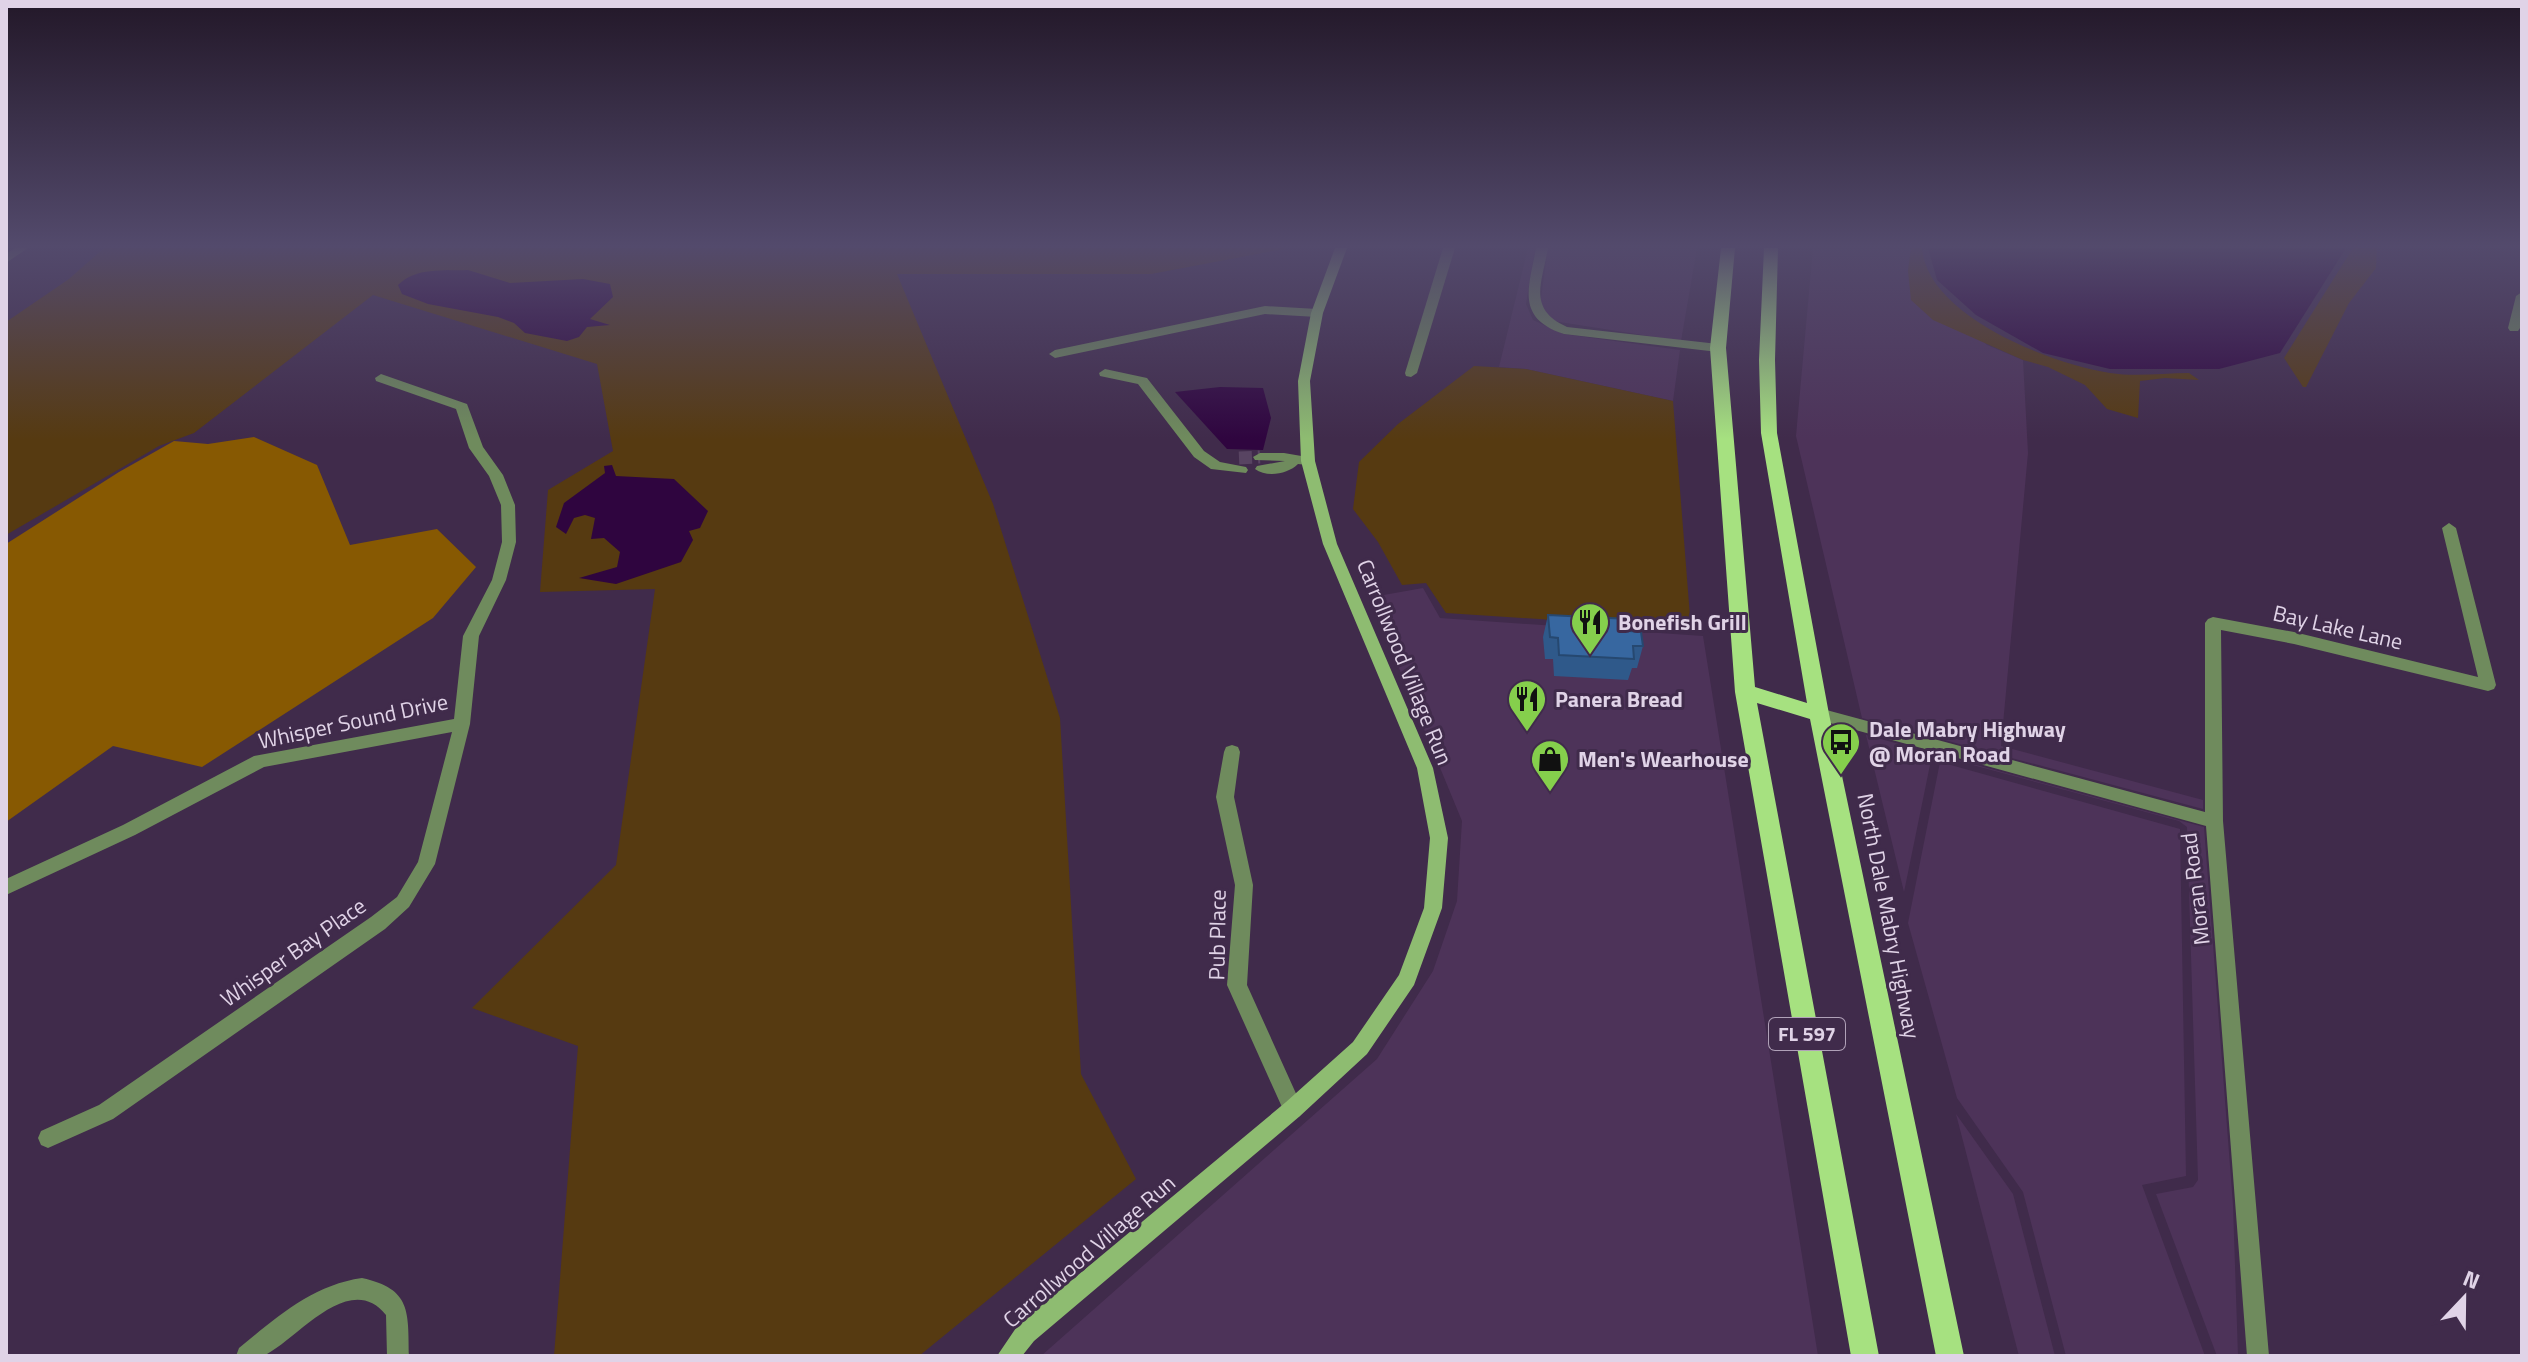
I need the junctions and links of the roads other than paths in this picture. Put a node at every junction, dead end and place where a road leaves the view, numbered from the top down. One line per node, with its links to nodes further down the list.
1 (1258, 312): 11 (street)
2 (1292, 312): 8 (street)
3 (1430, 312): 13 (street)
4 (1536, 312): 10 (street)
5 (1722, 312): 10 (main road, FL 597)
6 (1769, 312): 20 (main road, North Dale Mabry Highway)
7 (2518, 312): 9 (street)
8 (1317, 313): 15 (street, Carrollwood Village Run)
9 (2514, 328)
10 (1718, 348): 19 (main road, FL 597)
11 (1055, 354)
12 (1105, 373): 17 (street)
13 (1411, 373)
14 (381, 378): 21 (street, Whisper Sound Drive)
15 (1300, 461): 16 (street); 25 (street, Carrollwood Village Run)
16 (1261, 463)
17 (1235, 465)
18 (2449, 528): 23 (street, Bay Lake Lane)
19 (1747, 702): 20 (main road); 30 (main road, FL 597)
20 (1819, 714): 23 (street, Moran Road); 31 (main road, North Dale Mabry Highway)
21 (462, 724): 24 (street, Whisper Sound Drive); 26 (street, Whisper Bay Place)
22 (1232, 752): 25 (street, Pub Place)
23 (2214, 821): 32 (street, Moran Road)
24 (6, 887)
25 (1293, 1109): 29 (street, Carrollwood Village Run)
26 (48, 1138)
27 (247, 1356): 28 (street)
28 (398, 1356)
29 (1008, 1356)
30 (1865, 1356)
31 (1950, 1356)
32 (2258, 1356)

